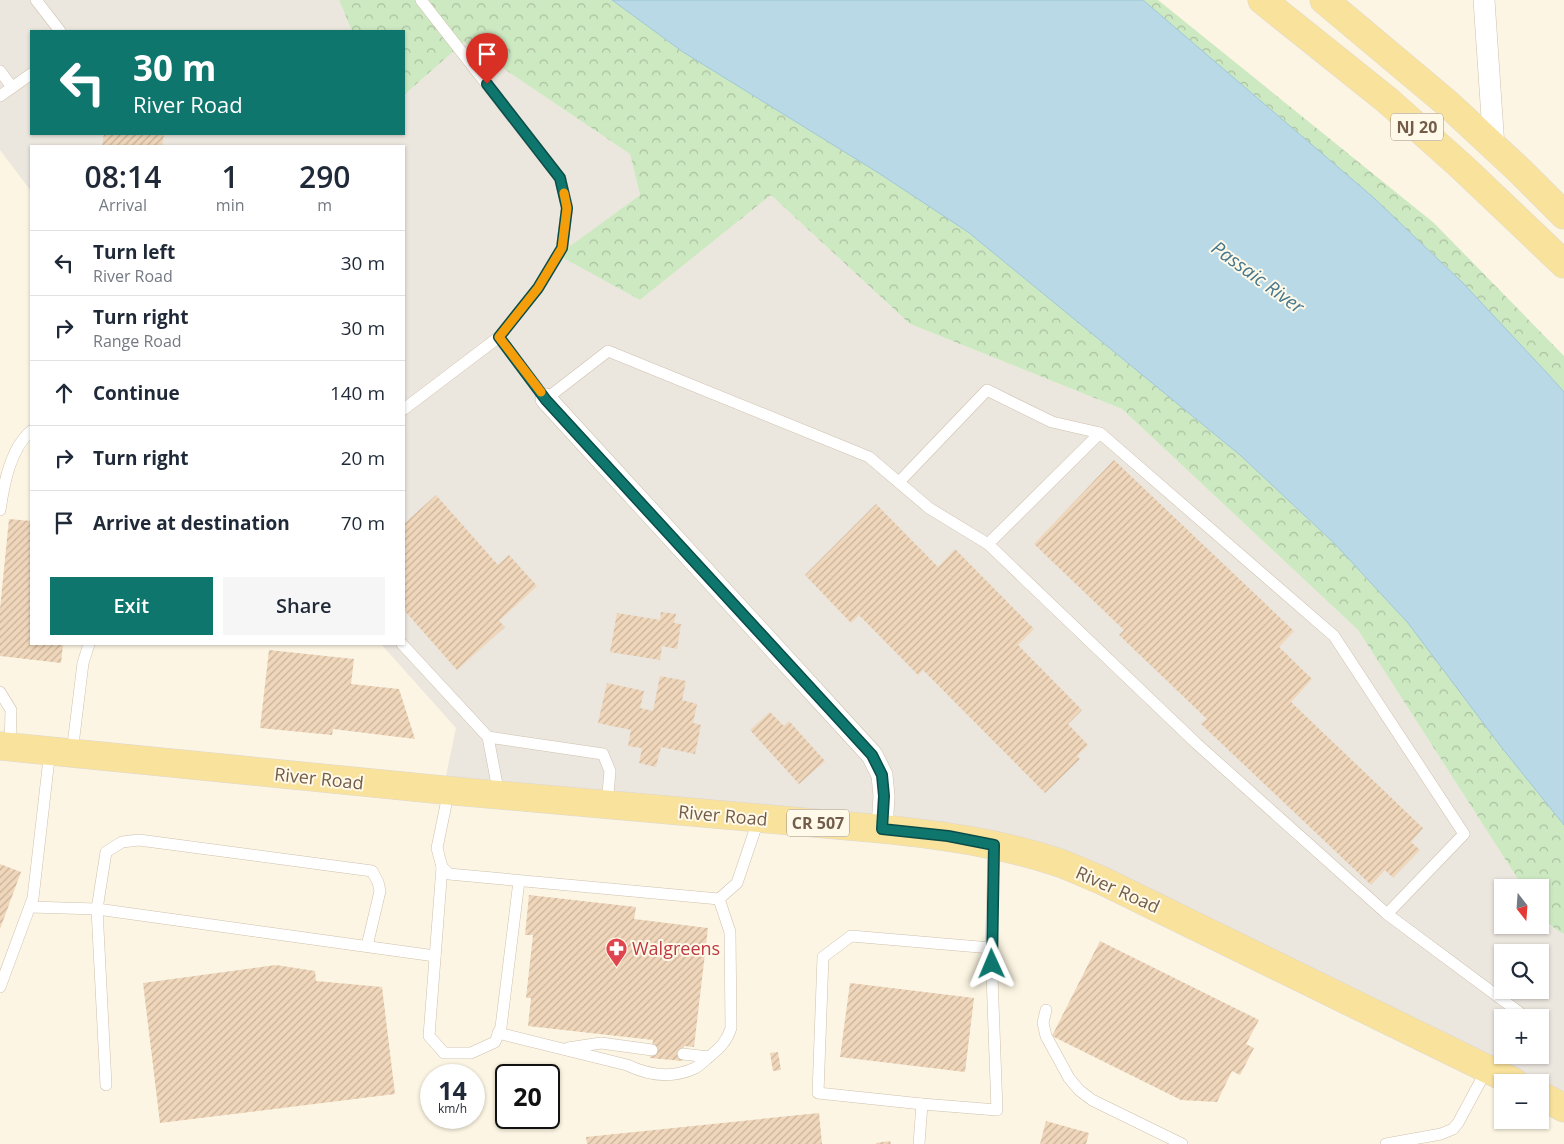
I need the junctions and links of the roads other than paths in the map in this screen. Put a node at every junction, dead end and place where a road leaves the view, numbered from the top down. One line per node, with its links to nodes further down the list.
1 (36, 0): 6 (lane)
2 (421, 0): 14 (lane)
3 (1262, 0): 13 (main road, NJ 20)
4 (1324, 0): 11 (main road, NJ 20)
5 (1484, 0): 11 (street)
6 (59, 30)
7 (0, 71): 9 (lane)
8 (30, 75): 9 (lane)
9 (12, 87): 10 (lane)
10 (0, 96)
11 (1494, 147): 12 (main road, NJ 20)
12 (1564, 216)
13 (1564, 264)
14 (499, 337): 15 (lane); 16 (lane)
15 (546, 400): 19 (lane); 32 (street)
16 (405, 408)
17 (30, 432): 20 (lane)
18 (1100, 433): 19 (lane); 21 (lane); 39 (lane)
19 (899, 482): 21 (lane)
20 (0, 510)
21 (988, 544): 39 (lane)
22 (88, 645): 27 (lane)
23 (403, 645): 25 (lane)
24 (0, 692): 26 (lane)
25 (488, 737): 29 (lane); 30 (lane)
26 (5, 746): 27 (main road, River Road / CR 507)
27 (61, 752): 28 (main road, River Road / CR 507); 37 (lane)
28 (449, 790): 29 (main road, River Road / CR 507); 34 (lane)
29 (499, 795): 30 (main road, River Road / CR 507)
30 (607, 805): 31 (main road, River Road / CR 507)
31 (759, 818): 32 (main road, River Road / CR 507); 36 (lane)
32 (882, 829): 33 (main road, River Road / CR 507)
33 (994, 845): 41 (lane); 51 (main road, River Road / CR 507)
34 (442, 867): 35 (lane); 42 (lane)
35 (519, 881): 36 (lane); 46 (lane)
36 (719, 899): 50 (lane)
37 (30, 907): 38 (lane); 43 (lane)
38 (98, 909): 40 (lane); 40 (lane); 52 (lane)
39 (1387, 914): 44 (lane)
40 (366, 946): 42 (lane)
41 (991, 948): 53 (lane); 53 (lane)
42 (435, 956): 46 (lane)
43 (0, 987)
44 (1515, 1009)
45 (1046, 1010): 55 (lane)
46 (498, 1033): 47 (lane)
47 (561, 1048): 48 (lane); 50 (lane)
48 (652, 1050)
49 (684, 1054): 50 (lane)
50 (709, 1056)
51 (1501, 1070): 56 (lane)
52 (106, 1085)
53 (922, 1104): 54 (lane)
54 (919, 1144)
55 (1182, 1144)
56 (1386, 1144)

